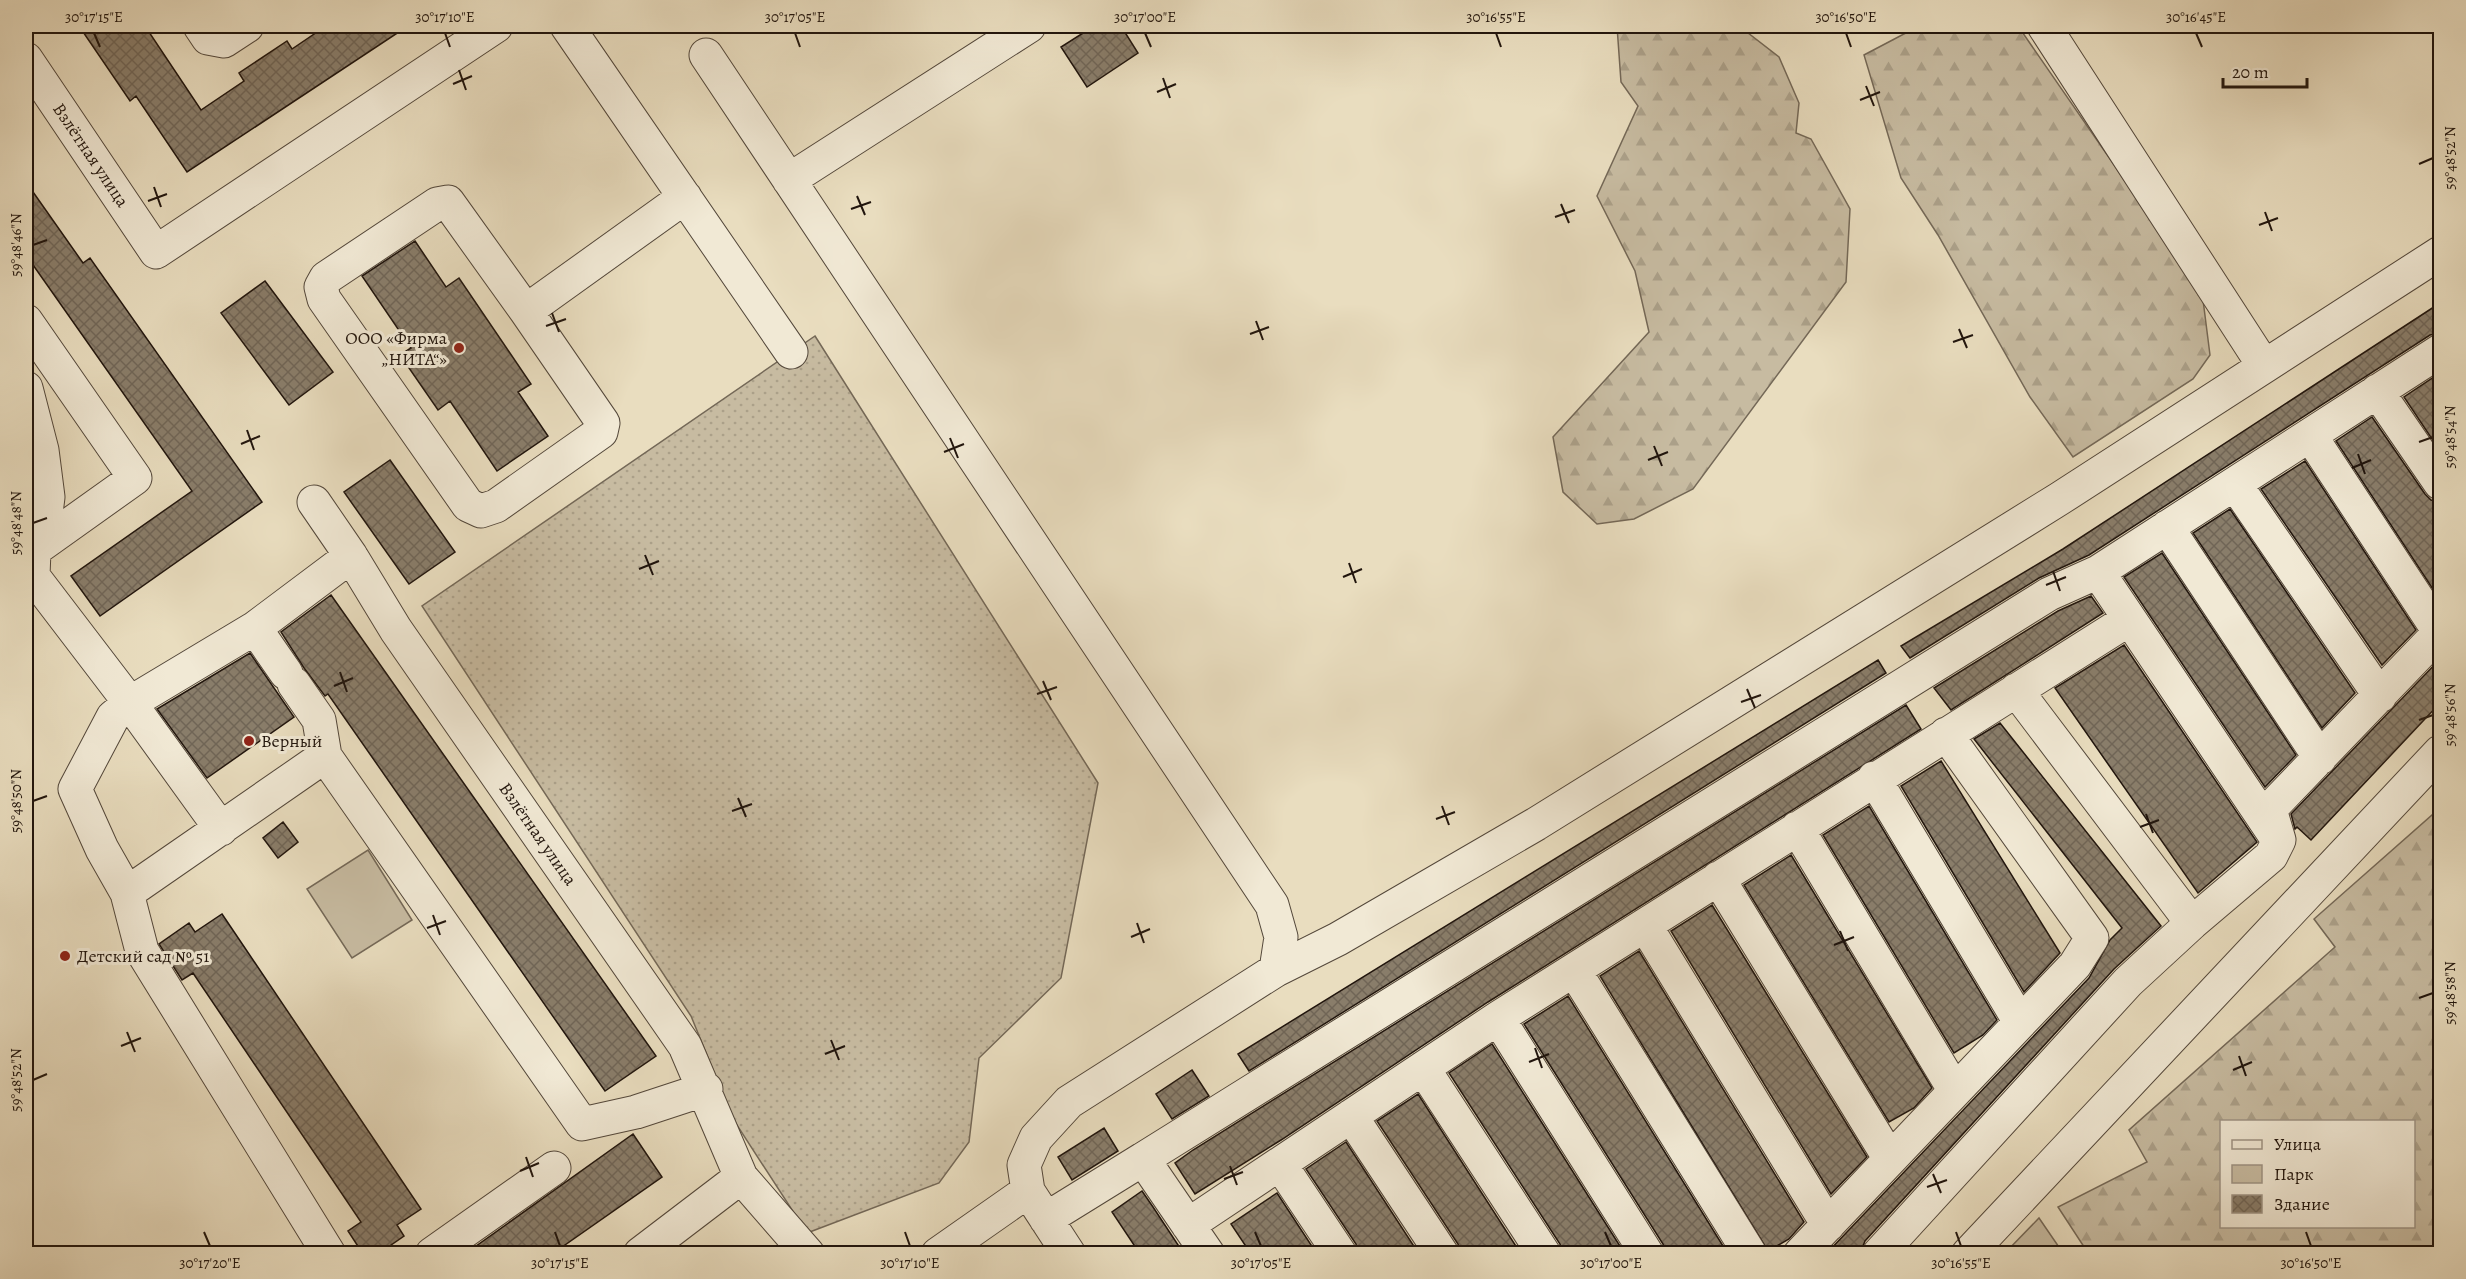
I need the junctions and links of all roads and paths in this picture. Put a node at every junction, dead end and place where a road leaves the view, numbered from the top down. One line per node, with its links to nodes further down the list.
1 (200, 26): 2 (street)
2 (247, 26)
3 (567, 26): 10 (street)
4 (1029, 26): 9 (street)
5 (2044, 26): 16 (street)
6 (487, 28): 8 (street, Взлётная улица)
7 (706, 55): 9 (street)
8 (26, 58)
9 (789, 180): 45 (street)
10 (685, 196): 12 (street); 15 (street)
11 (2440, 253): 16 (street)
12 (526, 311): 12 (street)
13 (26, 321): 24 (street)
14 (2440, 351): 18 (street)
15 (791, 352)
16 (2264, 366): 45 (street)
17 (26, 388): 24 (street)
18 (2377, 391): 19 (street); 21 (street)
19 (2310, 435): 20 (street); 29 (street)
20 (2235, 483): 23 (street); 31 (street)
21 (2440, 483)
22 (314, 502): 25 (street, Взлётная улица)
23 (2167, 527): 26 (street); 36 (street)
24 (34, 550): 32 (street)
25 (351, 556): 28 (street); 50 (street, Взлётная улица)
26 (2098, 572): 27 (street); 54 (street)
27 (2128, 620): 30 (street); 40 (street)
28 (255, 628): 32 (street); 35 (street)
29 (2440, 633): 31 (street)
30 (2016, 690): 33 (street); 43 (street)
31 (2380, 696): 36 (street)
32 (130, 703): 39 (street); 42 (street)
33 (1946, 734): 37 (street); 48 (street)
34 (2440, 752): 76 (street)
35 (325, 756): 39 (street); 50 (street)
36 (2320, 758): 40 (street)
37 (1874, 778): 38 (street); 48 (street)
38 (1797, 828): 41 (street); 51 (street)
39 (221, 829): 42 (street)
40 (2278, 840): 43 (street)
41 (1718, 878): 44 (street); 53 (street)
42 (127, 893): 62 (street)
43 (2192, 923): 75 (street)
44 (1645, 925): 46 (street); 61 (street)
45 (1276, 970): 58 (street)
46 (1574, 970): 47 (street); 73 (street)
47 (1498, 1018): 49 (street); 72 (street)
48 (2020, 1022): 51 (street)
49 (1423, 1068): 52 (street); 71 (street)
50 (705, 1089): 57 (street, Взлётная улица)
51 (1955, 1091): 53 (street)
52 (1351, 1116): 55 (street); 70 (street)
53 (1890, 1159): 61 (street)
54 (1143, 1160): 59 (street); 60 (street)
55 (1280, 1164): 60 (street); 69 (street)
56 (555, 1168): 63 (street)
57 (741, 1177): 64 (street); 65 (street, Взлётная улица)
58 (1028, 1191): 59 (street); 66 (street)
59 (1046, 1219): 67 (street)
60 (1188, 1225): 68 (street)
61 (1828, 1225): 74 (street)
62 (329, 1254)
63 (432, 1254)
64 (640, 1254)
65 (808, 1254)
66 (938, 1254)
67 (1069, 1254)
68 (1208, 1254)
69 (1340, 1254)
70 (1442, 1254)
71 (1544, 1254)
72 (1647, 1254)
73 (1750, 1254)
74 (1800, 1254)
75 (1879, 1254)
76 (1968, 1254)

